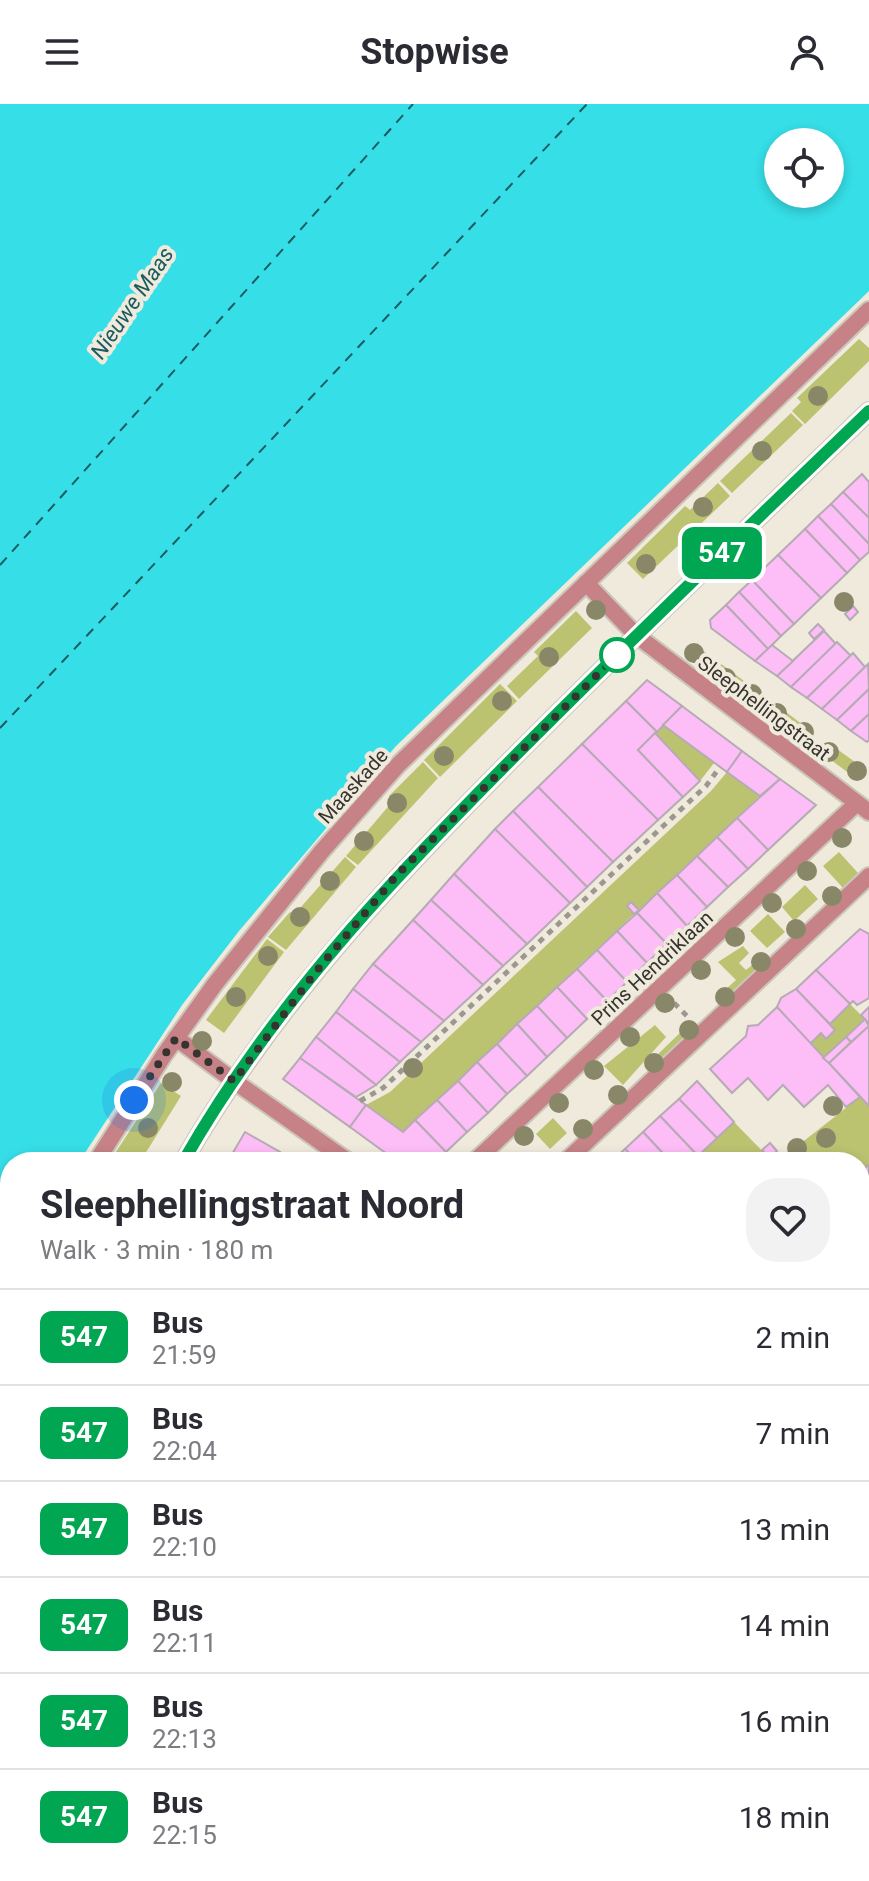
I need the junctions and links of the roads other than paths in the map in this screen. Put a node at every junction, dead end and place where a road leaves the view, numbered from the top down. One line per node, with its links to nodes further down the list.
1 (869, 310): 3 (street, Maaskade)
2 (869, 411): 4 (street)
3 (586, 583): 4 (street); 7 (street, Maaskade)
4 (636, 635): 5 (street, Sleephellingstraat); 8 (street)
5 (863, 808): 12 (street, Prins Hendriklaan)
6 (869, 876): 13 (street)
7 (176, 1038): 8 (street); 9 (street, Maaskade)
8 (234, 1081): 10 (street); 11 (street)
9 (102, 1152)
10 (189, 1152)
11 (335, 1152)
12 (485, 1152)
13 (576, 1152)

